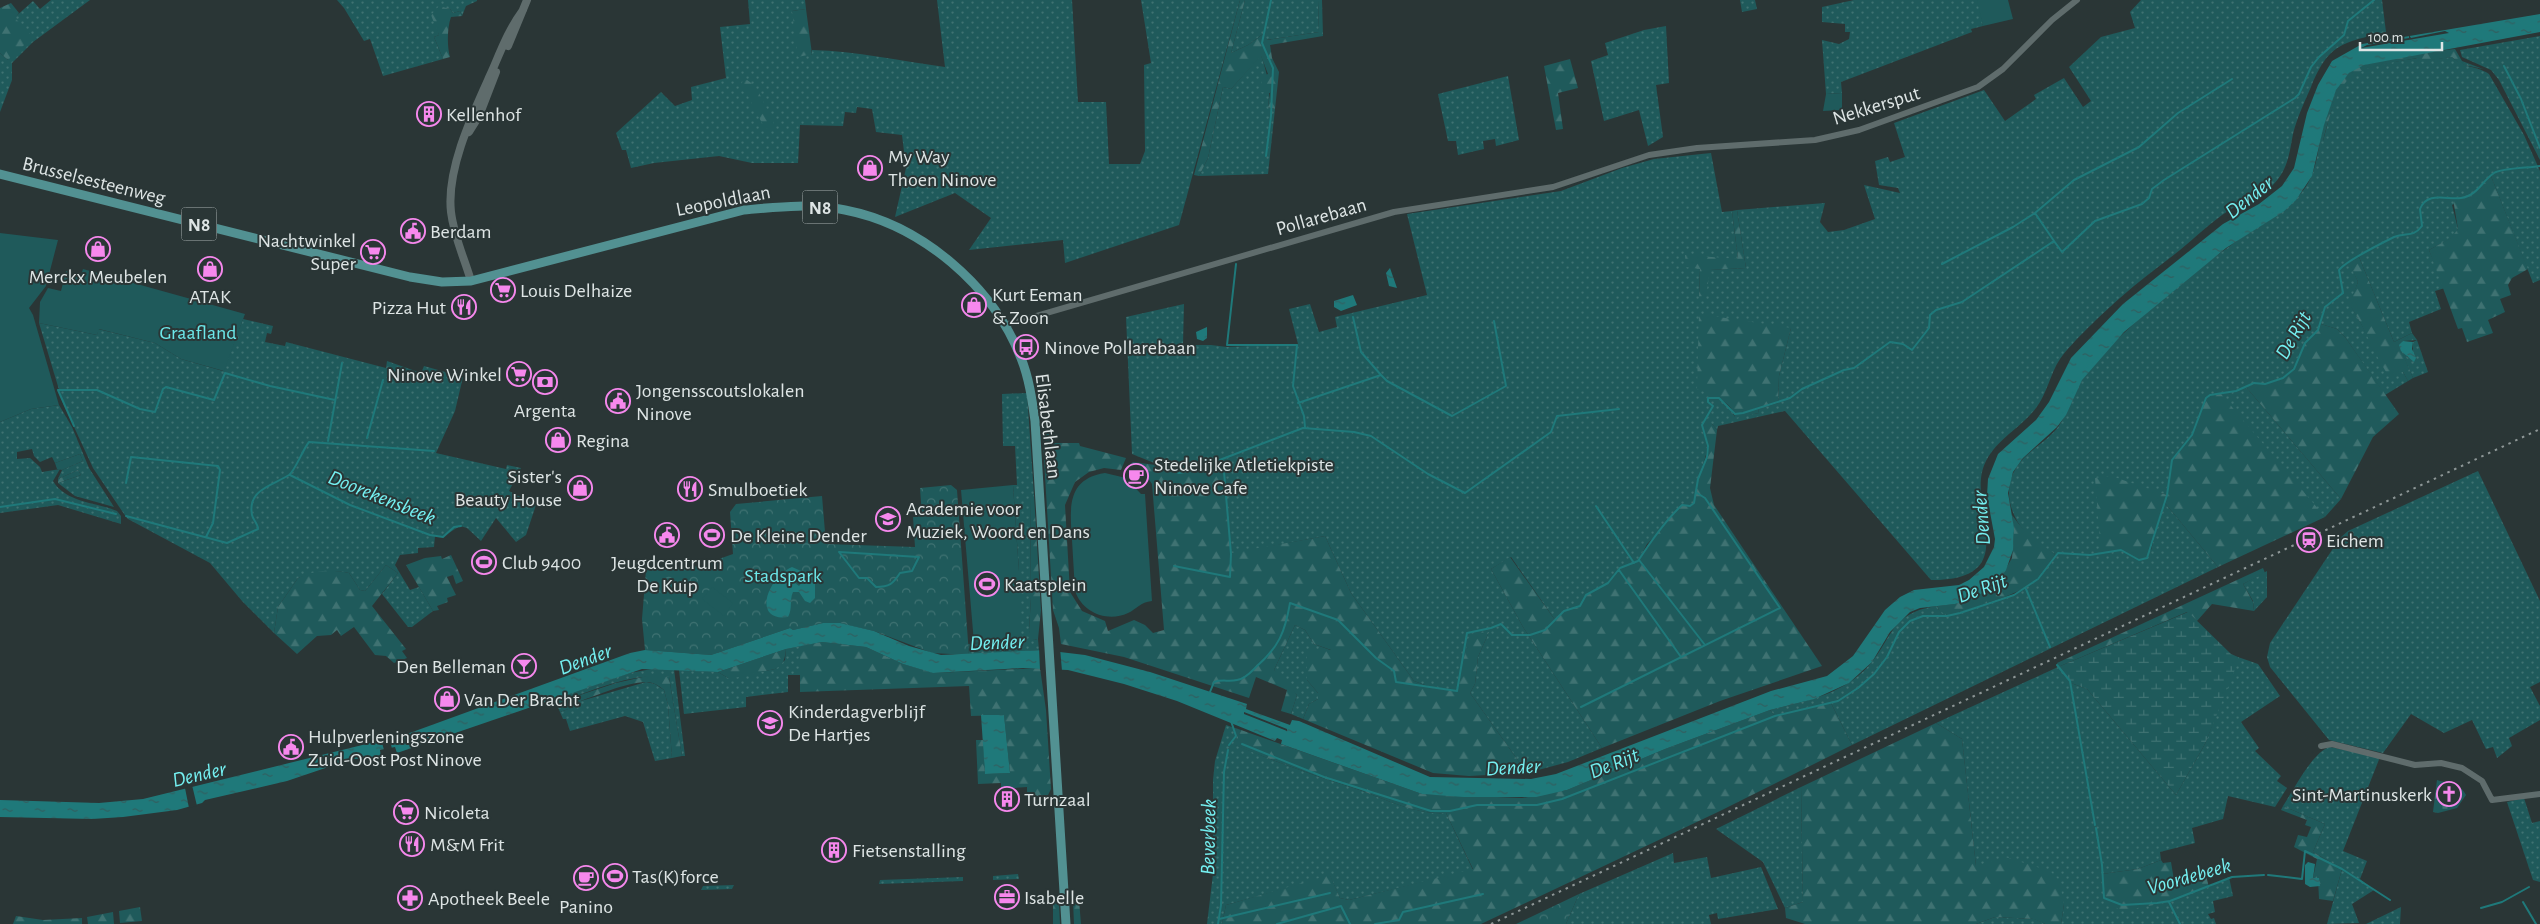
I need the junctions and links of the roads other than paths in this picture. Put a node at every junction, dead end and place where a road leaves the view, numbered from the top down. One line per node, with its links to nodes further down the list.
1 (527, 0): 5 (main road)
2 (2077, 0): 3 (street, Nekkersput)
3 (1649, 155): 6 (street, Pollarebaan)
4 (0, 174): 5 (main road, Brusselsesteenweg / N8)
5 (471, 281): 6 (main road, Leopoldlaan / N8)
6 (1005, 325): 9 (main road, Elisabethlaan / N8)
7 (2321, 746): 8 (street)
8 (2540, 794)
9 (1066, 924)

